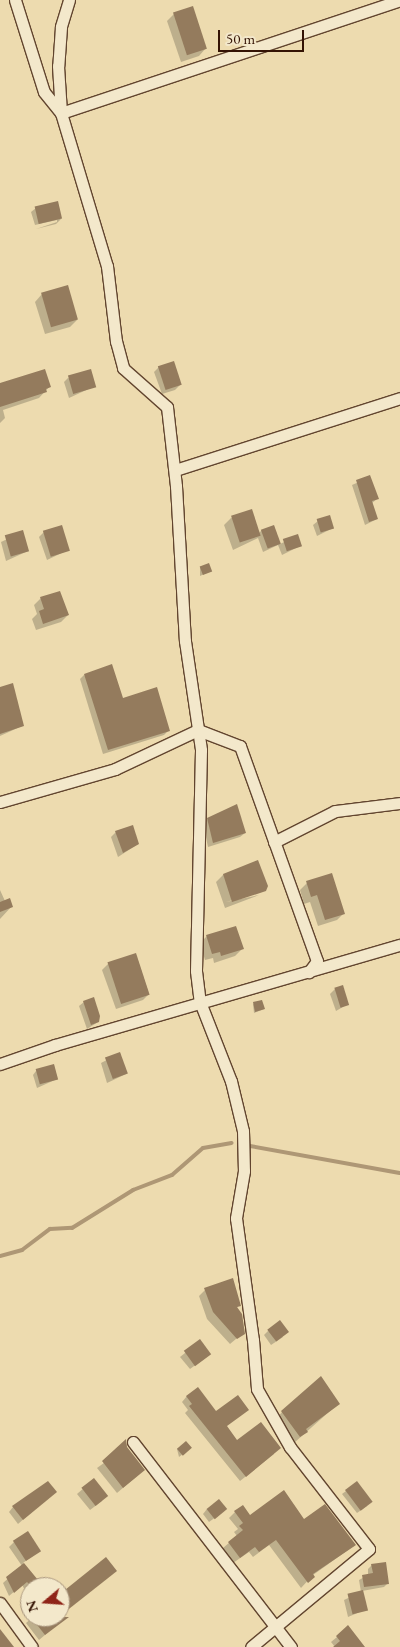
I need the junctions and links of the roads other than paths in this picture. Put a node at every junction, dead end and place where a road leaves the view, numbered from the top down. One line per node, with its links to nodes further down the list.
1 (15, 0): 4 (street)
2 (69, 0): 4 (street)
3 (400, 0): 4 (street)
4 (61, 113): 6 (street)
5 (400, 398): 6 (street)
6 (174, 470): 7 (street)
7 (198, 730): 8 (street); 10 (street); 13 (street)
8 (0, 802)
9 (400, 803): 10 (street)
10 (274, 842): 12 (street)
11 (400, 945): 12 (street)
12 (310, 972): 13 (street)
13 (200, 1002): 14 (street); 17 (street)
14 (0, 1064)
15 (133, 1442): 17 (street)
16 (0, 1603): 18 (street)
17 (276, 1628): 19 (street); 20 (street)
18 (32, 1647)
19 (251, 1647)
20 (291, 1647)

